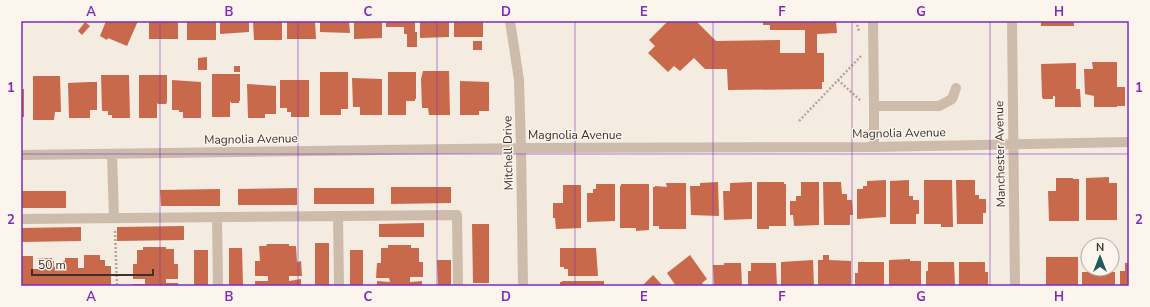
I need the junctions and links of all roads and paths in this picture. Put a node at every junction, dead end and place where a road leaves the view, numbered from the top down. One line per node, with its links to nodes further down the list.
1 (510, 21): 15 (street, Mitchell Drive)
2 (856, 21): 5 (path)
3 (873, 21): 10 (street)
4 (1012, 21): 13 (street, Manchester Avenue)
5 (860, 36)
6 (860, 49): 7 (path)
7 (838, 80): 9 (path); 11 (path)
8 (956, 88): 10 (street)
9 (862, 102)
10 (874, 106): 14 (street)
11 (799, 121)
12 (1129, 142): 13 (street, Magnolia Avenue)
13 (1013, 143): 14 (street, Magnolia Avenue); 27 (street, Manchester Avenue)
14 (874, 146): 15 (street, Magnolia Avenue)
15 (521, 148): 16 (street, Magnolia Avenue); 26 (street, Mitchell Drive)
16 (112, 154): 17 (street, Magnolia Avenue); 20 (street)
17 (21, 155)
18 (338, 216): 19 (street); 24 (street); 25 (street)
19 (217, 217): 20 (street); 23 (street)
20 (116, 218): 21 (street); 22 (path)
21 (21, 219)
22 (117, 286)
23 (218, 286)
24 (340, 286)
25 (458, 286)
26 (523, 286)
27 (1015, 286)

